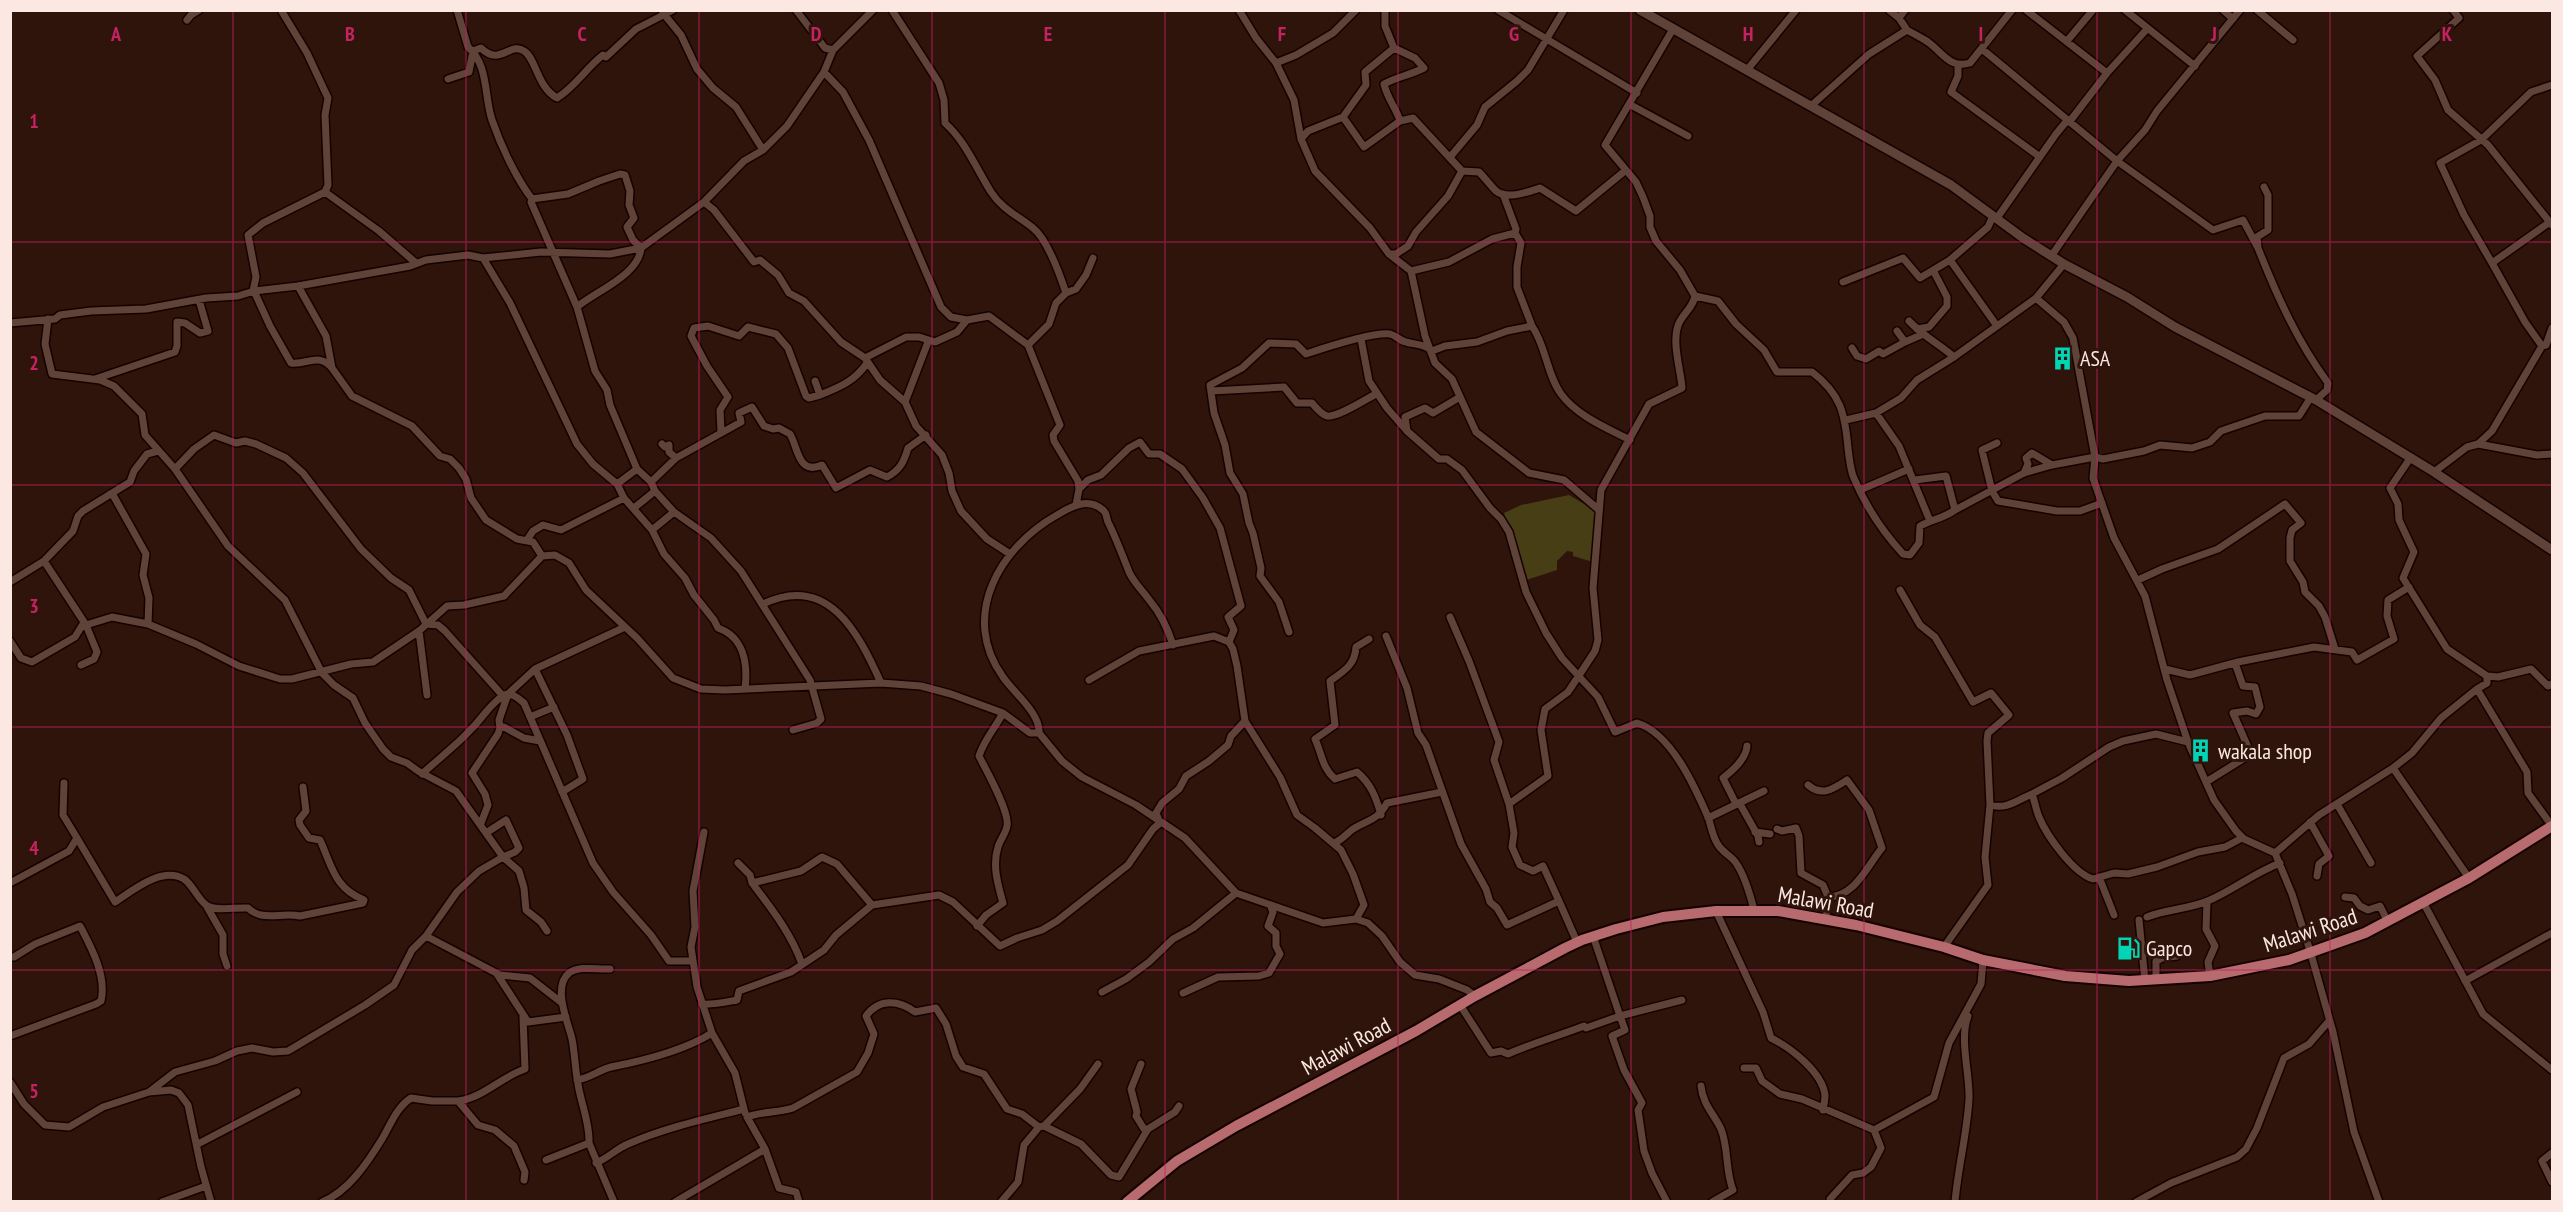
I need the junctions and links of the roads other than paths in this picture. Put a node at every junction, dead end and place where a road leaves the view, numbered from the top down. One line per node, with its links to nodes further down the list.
1 (199, 10): 28 (street)
2 (281, 10): 63 (street)
3 (457, 10): 38 (street)
4 (673, 10): 24 (street)
5 (796, 10): 37 (street)
6 (873, 10): 37 (street)
7 (892, 10): 86 (street)
8 (1239, 10): 39 (street)
9 (1356, 10): 39 (street)
10 (1385, 10): 35 (street)
11 (1498, 10): 32 (street)
12 (1564, 10): 32 (street)
13 (1640, 10): 29 (street)
14 (1889, 10): 26 (street)
15 (1905, 10): 26 (street)
16 (2026, 10): 34 (street)
17 (2094, 10): 34 (street)
18 (2125, 10): 30 (street)
19 (2223, 10): 27 (street)
20 (2240, 10): 27 (street)
21 (2257, 10): 33 (street)
22 (2453, 10): 55 (street)
23 (2011, 11): 36 (street)
24 (663, 12): 38 (street); 56 (street)
25 (1791, 12): 42 (street)
26 (1899, 18): 31 (street)
27 (2233, 19): 41 (street)
28 (188, 20)
29 (1673, 28): 42 (street); 47 (street)
30 (2146, 29): 41 (street); 44 (street)
31 (1907, 30): 40 (street); 49 (street)
32 (1548, 40): 47 (street); 57 (street)
33 (2293, 40)
34 (2067, 41): 44 (street)
35 (1394, 48): 50 (street); 51 (street)
36 (1982, 49): 40 (street); 52 (street)
37 (833, 50): 43 (street)
38 (472, 51): 45 (street); 65 (street)
39 (1276, 63): 54 (street)
40 (1958, 64): 58 (street)
41 (2194, 66): 59 (street)
42 (1747, 70): 49 (street)
43 (824, 72): 56 (street); 92 (street)
44 (2107, 74): 52 (street)
45 (448, 79)
46 (2553, 85): 55 (street)
47 (1637, 93): 48 (street)
48 (1629, 104): 53 (street); 60 (street)
49 (1812, 105): 67 (street)
50 (1343, 117): 51 (street); 54 (street)
51 (1400, 121): 57 (street)
52 (2070, 121): 58 (street); 59 (street)
53 (1688, 136)
54 (1301, 139): 73 (street)
55 (2481, 140): 68 (street); 79 (street)
56 (763, 150): 66 (street)
57 (1451, 156): 61 (street)
58 (2040, 157): 67 (street)
59 (2117, 161): 71 (street); 74 (street)
60 (1626, 170): 64 (street); 87 (street)
61 (1462, 171): 64 (street); 73 (street)
62 (2264, 187): 71 (street)
63 (325, 192): 78 (street); 85 (street)
64 (1503, 194): 69 (street)
65 (532, 199): 70 (street); 72 (street)
66 (704, 202): 70 (street); 108 (street)
67 (1995, 217): 74 (street); 77 (street)
68 (2551, 224): 79 (street)
69 (1515, 233): 81 (street); 95 (street)
70 (641, 248): 72 (street); 90 (street)
71 (2258, 248): 116 (street)
72 (555, 253): 75 (street); 90 (street)
73 (1389, 254): 81 (street)
74 (2052, 255): 80 (street)
75 (483, 258): 78 (street); 140 (street)
76 (1093, 258): 86 (street)
77 (1950, 261): 82 (street); 96 (street)
78 (416, 263): 84 (street)
79 (2492, 263): 104 (street)
80 (2064, 264): 88 (street); 116 (street)
81 (1411, 271): 106 (street)
82 (1934, 272): 83 (street); 99 (street)
83 (1843, 282)
84 (298, 286): 85 (street); 109 (street)
85 (253, 291): 89 (street); 109 (street)
86 (1066, 293): 103 (street)
87 (1695, 296): 119 (street); 123 (street)
88 (2036, 298): 96 (street); 129 (street)
89 (199, 300): 91 (street); 110 (street)
90 (578, 307): 134 (street)
91 (48, 319): 94 (street); 110 (street)
92 (967, 320): 101 (street); 103 (street)
93 (1909, 321): 99 (street)
94 (10, 323)
95 (1532, 326): 106 (street); 123 (street)
96 (1997, 326): 107 (street)
97 (2553, 328): 104 (street)
98 (1897, 331): 102 (street)
99 (1919, 332): 102 (street); 107 (street)
100 (1361, 339): 106 (street); 112 (street); 113 (street)
101 (928, 342): 108 (street); 117 (street)
102 (1905, 342): 105 (street)
103 (1028, 345): 141 (street)
104 (2542, 346): 126 (street)
105 (1852, 348)
106 (1432, 351): 115 (street)
107 (1954, 357): 118 (street)
108 (866, 361): 114 (street); 117 (street)
109 (332, 368): 155 (street)
110 (95, 379): 127 (street)
111 (815, 381): 114 (street)
112 (1211, 392): 113 (street); 171 (street)
113 (1376, 394): 120 (street)
114 (820, 395): 121 (street)
115 (1460, 397): 120 (street); 150 (street)
116 (2313, 399): 129 (street); 130 (street)
117 (905, 402): 122 (street)
118 (1876, 413): 119 (street); 135 (street)
119 (1846, 420): 142 (street)
120 (1407, 431): 183 (street)
121 (721, 432): 122 (street); 131 (street)
122 (926, 435): 157 (street)
123 (1630, 440): 150 (street)
124 (1997, 443): 144 (street)
125 (662, 444): 131 (street)
126 (2478, 444): 128 (street); 136 (street)
127 (158, 451): 133 (street); 145 (street)
128 (2553, 454)
129 (2095, 457): 132 (street); 147 (street)
130 (2411, 457): 136 (street); 162 (street)
131 (676, 458): 139 (street)
132 (2052, 465): 137 (street); 137 (street)
133 (175, 469): 168 (street); 182 (street)
134 (637, 469): 139 (street); 140 (street)
135 (1909, 469): 138 (street); 142 (street)
136 (2434, 472): 156 (street)
137 (2024, 473): 144 (street)
138 (1915, 480): 151 (street); 153 (street)
139 (651, 482): 143 (street)
140 (617, 484): 146 (street)
141 (1079, 489): 148 (street); 175 (street)
142 (1860, 490): 153 (street)
143 (655, 491): 149 (street); 152 (street)
144 (1992, 491): 147 (street); 151 (street)
145 (110, 494): 159 (street); 167 (street)
146 (624, 498): 149 (street); 155 (street)
147 (2102, 503): 160 (street)
148 (1076, 505): 157 (street); 176 (street)
149 (634, 508): 154 (street)
150 (1599, 510): 183 (street)
151 (1955, 510): 153 (street)
152 (674, 512): 154 (street); 164 (street)
153 (1930, 521)
154 (652, 530): 190 (street)
155 (527, 540): 158 (street)
156 (2553, 550)
157 (1010, 554): 199 (street)
158 (542, 556): 168 (street); 169 (street)
159 (44, 561): 161 (street); 166 (street)
160 (2138, 580): 177 (street); 181 (street)
161 (10, 582)
162 (2409, 587): 177 (street); 184 (street)
163 (1900, 590): 216 (street)
164 (763, 604): 186 (street); 188 (street)
165 (1450, 617): 213 (street)
166 (85, 624): 167 (street); 174 (street); 179 (street)
167 (148, 624): 182 (street)
168 (426, 624): 170 (street); 192 (street)
169 (625, 627): 180 (street); 190 (street)
170 (419, 631): 182 (street); 191 (street)
171 (1289, 632)
172 (1386, 636): 211 (street)
173 (1369, 639): 217 (street)
174 (10, 641)
175 (1229, 642): 176 (street); 196 (street)
176 (1173, 645): 185 (street)
177 (2335, 649): 178 (street)
178 (2235, 663): 181 (street); 205 (street)
179 (81, 666)
180 (536, 669): 192 (street); 193 (street)
181 (2165, 669): 201 (street)
182 (322, 673): 204 (street)
183 (1577, 675): 213 (street); 218 (street)
184 (2487, 676): 187 (street); 189 (street)
185 (1089, 680)
186 (881, 683): 188 (street); 194 (street)
187 (2553, 684)
188 (811, 687): 190 (street); 198 (street)
189 (2476, 688): 203 (street); 222 (street)
190 (745, 689)
191 (427, 695)
192 (505, 695): 195 (street); 197 (street); 204 (street)
193 (554, 707): 195 (street); 210 (street)
194 (1003, 713): 199 (street); 259 (street)
195 (530, 717): 200 (street)
196 (1245, 721): 221 (street); 231 (street)
197 (500, 728): 200 (street); 220 (street)
198 (793, 730)
199 (1039, 733): 221 (street)
200 (540, 741): 210 (street)
201 (2188, 742): 205 (street); 212 (street)
202 (1747, 746): 214 (street)
203 (2393, 768): 215 (street); 239 (street)
204 (422, 774): 220 (street)
205 (2206, 782): 228 (street)
206 (64, 783): 229 (street)
207 (1808, 785): 243 (street)
208 (303, 787): 248 (street)
209 (1764, 791): 214 (street)
210 (562, 792): 270 (street)
211 (1442, 792): 217 (street); 245 (street)
212 (2032, 794): 216 (street); 238 (street)
213 (1509, 804): 245 (street)
214 (1738, 804): 218 (street); 225 (street)
215 (2337, 804): 219 (street); 236 (street)
216 (1990, 805): 265 (street)
217 (1381, 815): 231 (street)
218 (1708, 818): 251 (street)
219 (2310, 822): 232 (street); 237 (street)
220 (480, 823): 226 (street)
221 (1160, 823): 242 (street); 259 (street)
222 (2552, 826): 239 (main road, Malawi Road)
223 (1777, 829): 243 (street)
224 (704, 832): 270 (street)
225 (1755, 832): 227 (street); 230 (street)
226 (486, 833): 233 (street); 233 (street)
227 (1770, 834)
228 (2242, 837): 232 (street); 238 (street)
229 (77, 838): 240 (street); 248 (street)
230 (1759, 842)
231 (1334, 843): 256 (street)
232 (2275, 853): 235 (street)
233 (503, 856): 260 (street); 262 (street)
234 (738, 863): 241 (street)
235 (2280, 863): 246 (street); 266 (street)
236 (2371, 863)
237 (2317, 876)
238 (2099, 878): 253 (street)
239 (2469, 878): 247 (main road, Malawi Road)
240 (10, 883)
241 (752, 883): 249 (street); 271 (street)
242 (1236, 893): 250 (street); 278 (street)
243 (1828, 897): 255 (street)
244 (2345, 897): 258 (street)
245 (1559, 901): 264 (street)
246 (2207, 902): 254 (street); 275 (street)
247 (2423, 902): 258 (main road, Malawi Road); 277 (street)
248 (206, 905): 272 (street)
249 (872, 905): 259 (street); 271 (street)
250 (1271, 907): 256 (street); 279 (street)
251 (1754, 910): 252 (main road, Malawi Road); 255 (main road, Malawi Road)
252 (1716, 911): 263 (main road, Malawi Road); 304 (street)
253 (2114, 915)
254 (2147, 917)
255 (1826, 918): 265 (main road, Malawi Road)
256 (1356, 919): 280 (street)
257 (2139, 920): 276 (street)
258 (2388, 922): 266 (main road, Malawi Road)
259 (977, 926)
260 (547, 931)
261 (2553, 933): 277 (street)
262 (426, 936): 274 (street); 299 (street)
263 (1593, 936): 264 (main road, Malawi Road); 286 (street)
264 (1577, 942): 280 (main road, Malawi Road)
265 (1944, 947): 269 (main road, Malawi Road)
266 (2311, 954): 275 (main road, Malawi Road); 289 (street)
267 (2177, 956): 276 (street)
268 (10, 957): 291 (street)
269 (1983, 960): 276 (main road, Malawi Road); 281 (street)
270 (693, 961): 284 (street)
271 (802, 964): 284 (street)
272 (227, 966)
273 (610, 969): 283 (street)
274 (496, 973): 283 (street); 287 (street)
275 (2210, 976): 276 (main road, Malawi Road)
276 (2150, 980)
277 (2465, 981): 295 (street)
278 (1102, 992)
279 (1183, 993)
280 (1475, 996): 285 (main road, Malawi Road)
281 (1973, 999): 308 (street); 329 (street)
282 (1682, 1000): 286 (street)
283 (562, 1003): 288 (street)
284 (702, 1004): 290 (street)
285 (1460, 1005): 286 (street); 325 (main road, Malawi Road)
286 (1620, 1016): 326 (street)
287 (523, 1017): 288 (street); 301 (street)
288 (566, 1017): 296 (street)
289 (2329, 1022): 330 (street); 331 (street)
290 (712, 1034): 296 (street); 303 (street)
291 (10, 1035)
292 (1098, 1064): 306 (street)
293 (1141, 1064): 307 (street)
294 (1744, 1068): 304 (street)
295 (2553, 1070)
296 (577, 1080): 309 (street)
297 (10, 1082): 299 (street)
298 (1701, 1086): 327 (street)
299 (149, 1092): 310 (street)
300 (297, 1092): 310 (street)
301 (458, 1101): 315 (street); 320 (street)
302 (1179, 1106): 307 (street)
303 (744, 1109): 305 (street); 314 (street)
304 (1823, 1110): 308 (street)
305 (747, 1117): 306 (street); 311 (street)
306 (1041, 1127): 307 (street); 324 (street)
307 (1148, 1129)
308 (1874, 1130): 328 (street)
309 (589, 1143): 313 (street); 314 (street)
310 (198, 1144): 317 (street)
311 (765, 1149): 322 (street); 323 (street)
312 (2553, 1153): 316 (street)
313 (546, 1160)
314 (596, 1163): 321 (street)
315 (524, 1180)
316 (2553, 1182)
317 (206, 1186): 318 (street); 319 (street)
318 (162, 1202)
319 (211, 1202)
320 (322, 1202)
321 (615, 1202)
322 (675, 1202)
323 (799, 1202)
324 (1001, 1202)
325 (1126, 1202)
326 (1667, 1202)
327 (1712, 1202)
328 (1831, 1202)
329 (1955, 1202)
330 (2136, 1202)
331 (2379, 1202)

